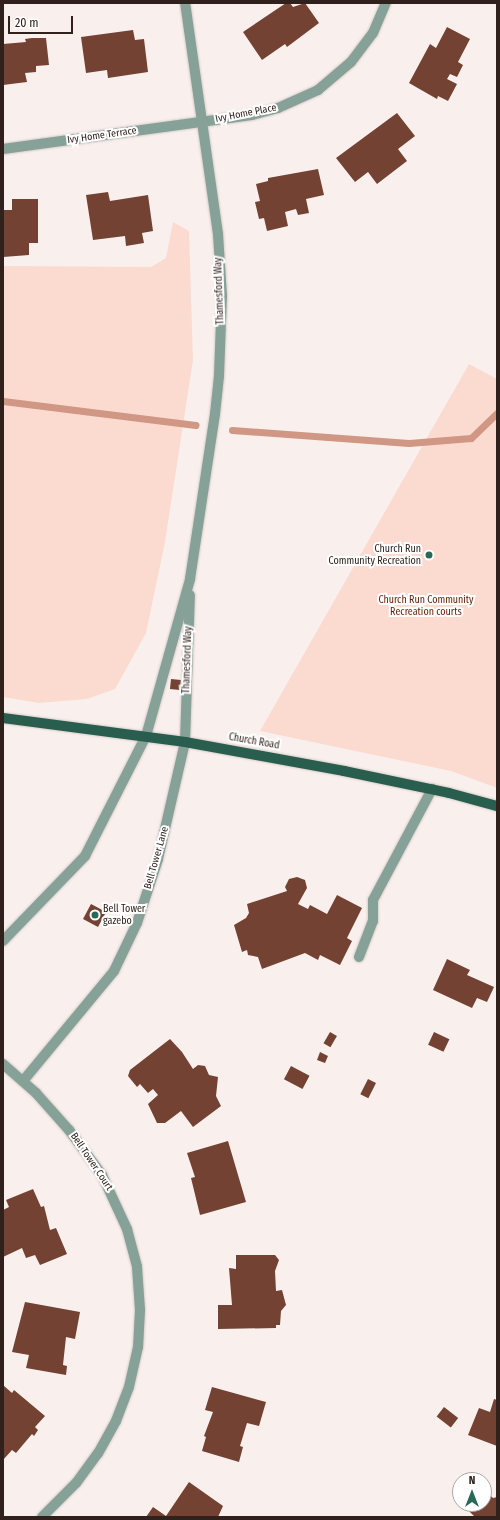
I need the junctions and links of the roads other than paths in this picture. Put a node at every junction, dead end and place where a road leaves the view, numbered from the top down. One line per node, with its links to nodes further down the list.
1 (185, 3): 3 (street, Thamesford Way)
2 (386, 3): 3 (street, Ivy Home Place)
3 (202, 122): 4 (street, Ivy Home Terrace); 5 (street, Thamesford Way)
4 (3, 149)
5 (190, 579): 7 (street, Thamesford Way); 8 (street, Thamesford Way)
6 (3, 718): 7 (main road, Church Road)
7 (146, 736): 8 (main road, Church Road); 11 (street)
8 (185, 742): 9 (main road, Church Road); 14 (street, Bell Tower Lane)
9 (432, 789): 10 (main road, Church Road); 12 (street)
10 (497, 806)
11 (3, 941)
12 (359, 957)
13 (3, 1064): 14 (street, Bell Tower Court)
14 (23, 1081): 15 (street, Bell Tower Court)
15 (42, 1517)

